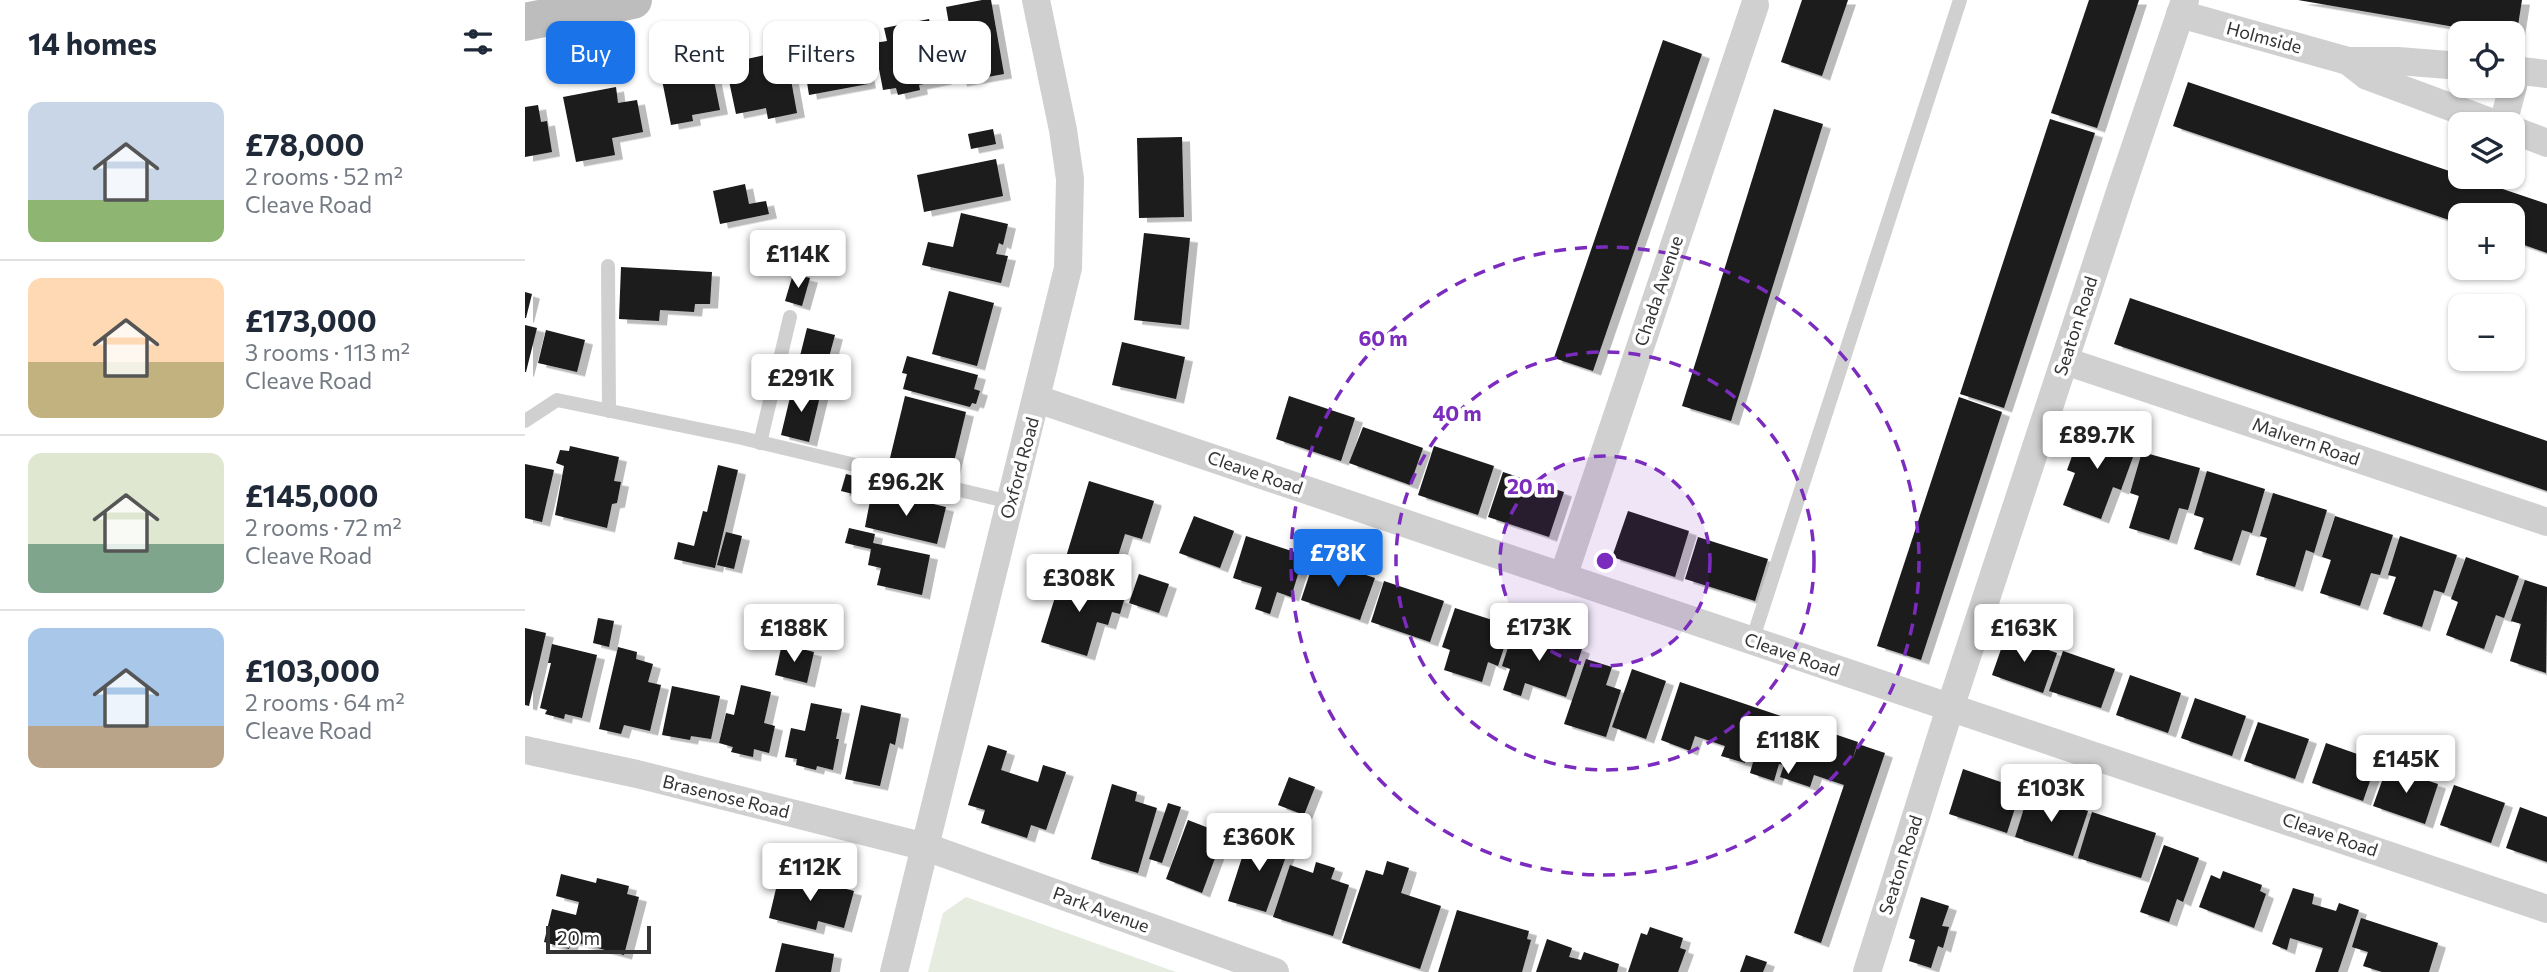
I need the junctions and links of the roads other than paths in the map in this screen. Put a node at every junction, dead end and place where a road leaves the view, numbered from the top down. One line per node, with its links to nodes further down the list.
1 (633, 0): 6 (street)
2 (1036, 0): 17 (street, Oxford Road)
3 (1960, 0): 24 (lane)
4 (1757, 2): 23 (street, Chada Avenue)
5 (2183, 7): 7 (street, Holmside); 16 (street, Seaton Road)
6 (525, 22)
7 (2348, 61): 8 (street, Holmside); 11 (street, Holmside)
8 (2448, 65)
9 (2547, 74): 10 (street)
10 (2525, 77)
11 (2464, 112)
12 (2525, 135): 13 (street)
13 (2547, 143)
14 (608, 266): 18 (lane)
15 (790, 317): 20 (lane)
16 (2065, 361): 22 (street, Malvern Road); 25 (street, Seaton Road)
17 (1037, 399): 21 (street, Oxford Road); 23 (street, Cleave Road)
18 (609, 411): 19 (lane); 20 (lane)
19 (525, 421)
20 (760, 443): 21 (lane)
21 (1010, 502): 27 (street, Oxford Road)
22 (2547, 522)
23 (1563, 577): 24 (street, Cleave Road)
24 (1752, 641): 25 (street, Cleave Road)
25 (1950, 708): 28 (street, Cleave Road); 31 (street, Seaton Road)
26 (525, 750): 27 (street, Brasenose Road)
27 (926, 848): 29 (street, Oxford Road); 30 (street, Park Avenue)
28 (2547, 909)
29 (894, 972)
30 (1275, 972)
31 (1867, 972)

